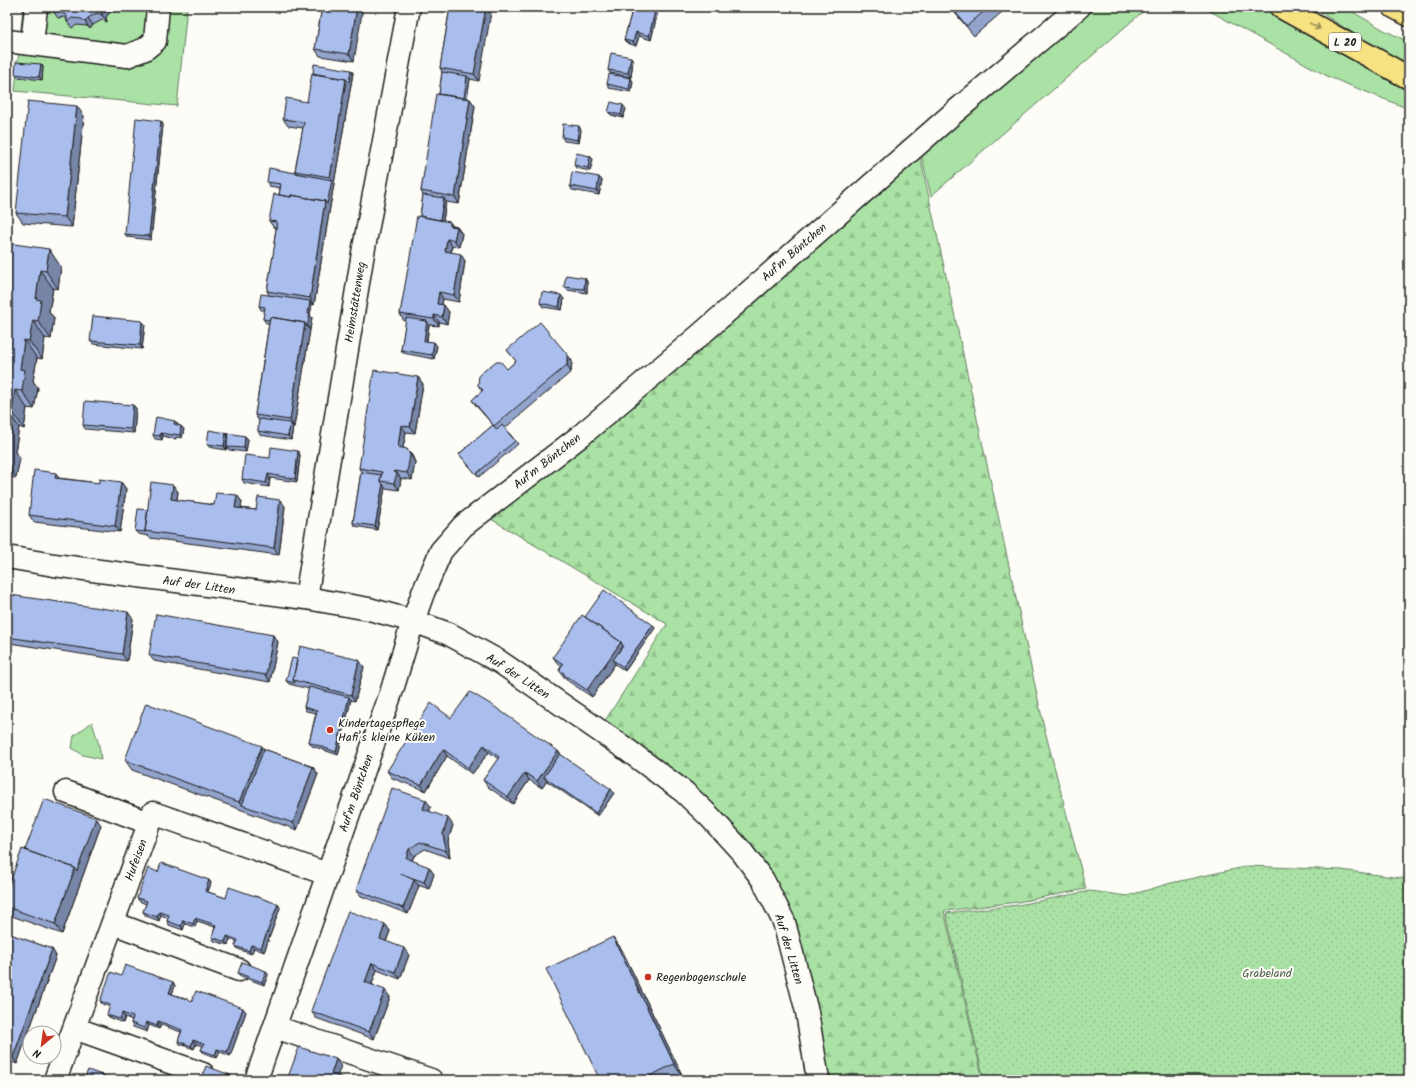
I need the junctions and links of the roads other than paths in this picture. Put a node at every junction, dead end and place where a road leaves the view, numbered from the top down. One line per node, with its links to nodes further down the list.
1 (36, 7): 9 (street)
2 (158, 7): 9 (street)
3 (409, 7): 12 (street, Heimstättenweg)
4 (1079, 7): 13 (street, Auf'm Böntchen)
5 (1281, 7): 10 (main road, L 20, one-way to 10)
6 (1394, 7): 7 (main road)
7 (1409, 15)
8 (7, 41): 9 (street)
9 (32, 44)
10 (1409, 78)
11 (7, 557): 12 (street, Auf der Litten)
12 (306, 598): 13 (street, Auf der Litten)
13 (413, 621): 16 (street, Auf'm Böntchen); 25 (street, Auf der Litten)
14 (66, 792): 15 (street)
15 (149, 823): 16 (street, Hufeisen); 17 (street, Hufeisen)
16 (327, 874): 19 (street, Auf'm Böntchen)
17 (112, 923): 18 (street); 20 (street, Hufeisen)
18 (239, 970)
19 (274, 1027): 23 (street, Auf'm Böntchen); 24 (street)
20 (74, 1028): 21 (street); 22 (street, Hufeisen)
21 (203, 1074)
22 (55, 1080)
23 (256, 1080)
24 (431, 1080)
25 (818, 1080)

